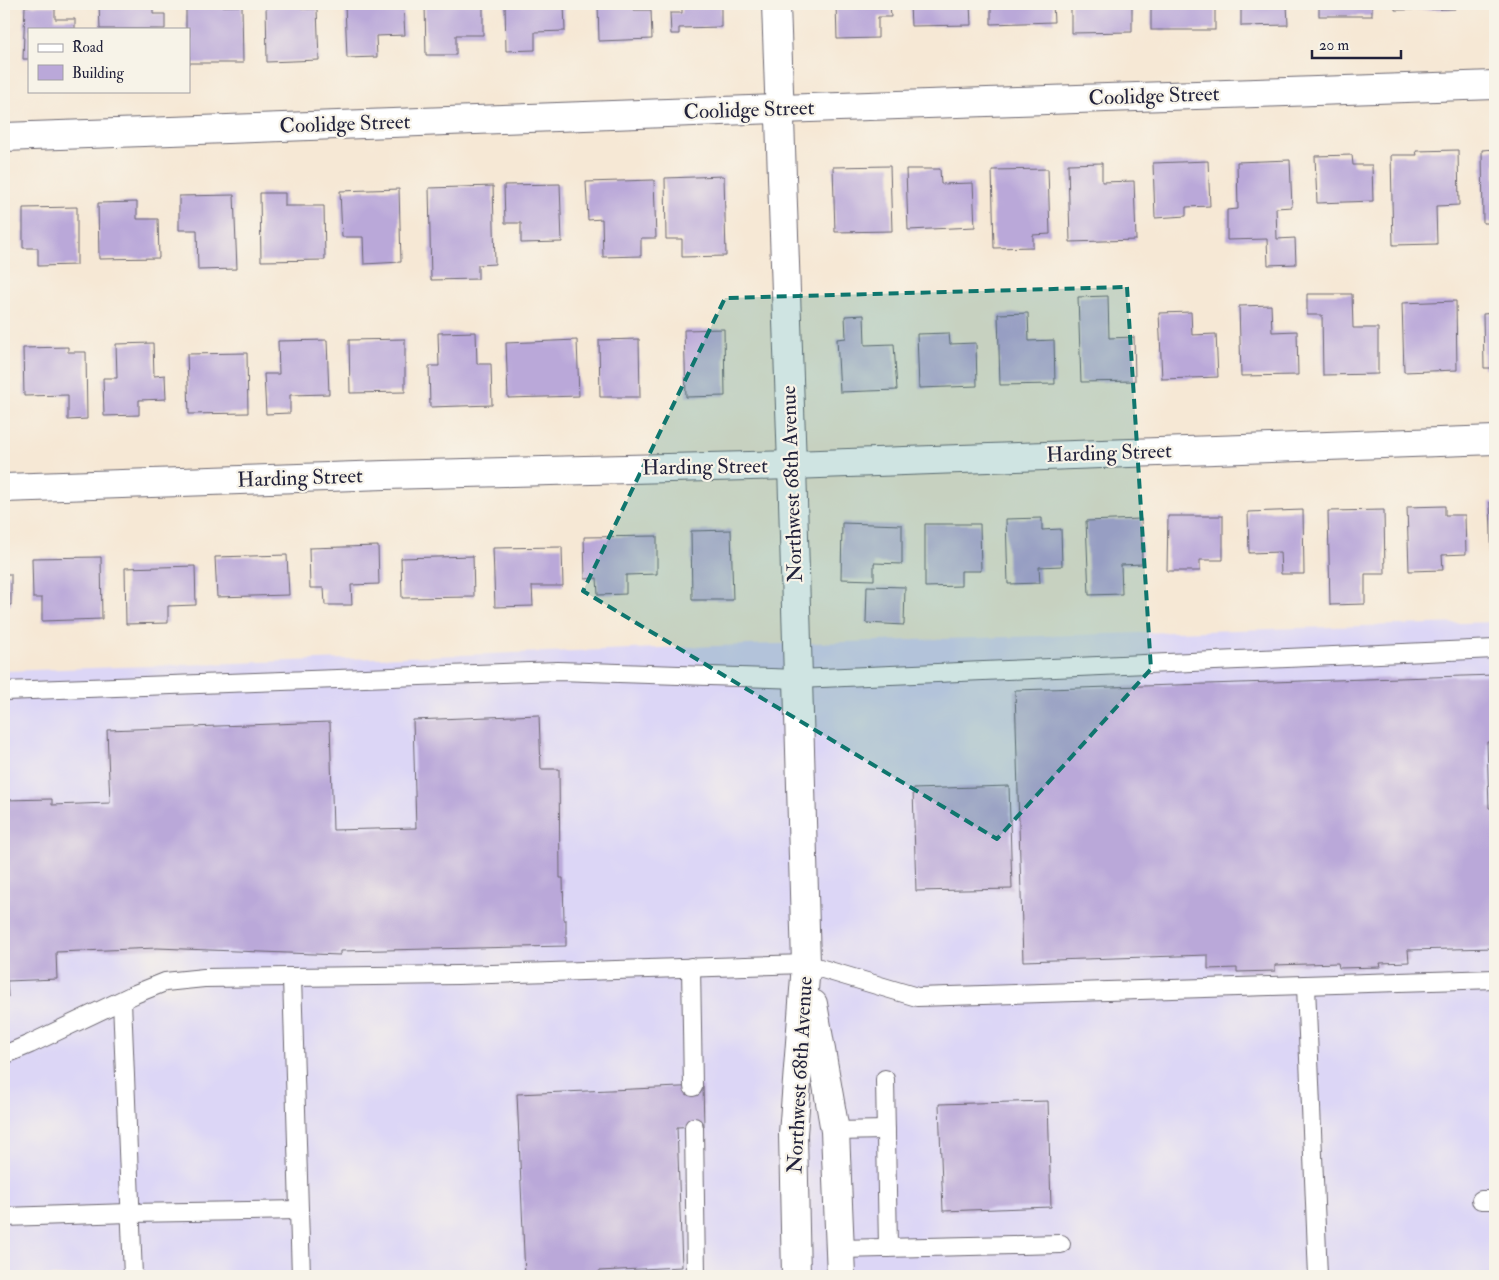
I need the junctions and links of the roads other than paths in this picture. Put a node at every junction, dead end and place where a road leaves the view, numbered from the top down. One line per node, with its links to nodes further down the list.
1 (776, 4): 3 (street, Northwest 68th Avenue)
2 (1495, 85): 3 (street, Coolidge Street)
3 (780, 108): 4 (street, Coolidge Street); 6 (street, Northwest 68th Avenue)
4 (4, 136)
5 (1495, 440): 6 (street, Harding Street)
6 (792, 465): 7 (street, Harding Street); 9 (street, Northwest 68th Avenue)
7 (4, 488)
8 (1495, 649): 9 (lane)
9 (798, 679): 10 (lane); 11 (street, Northwest 68th Avenue)
10 (4, 691)
11 (806, 964): 12 (lane); 15 (lane); 22 (street, Northwest 68th Avenue); 32 (street, Northwest 68th Avenue)
12 (691, 967): 13 (lane); 19 (lane)
13 (292, 977): 16 (lane); 23 (lane)
14 (1495, 979): 15 (lane)
15 (1306, 986): 34 (lane)
16 (122, 1001): 17 (lane); 24 (lane)
17 (4, 1055)
18 (885, 1079): 21 (lane)
19 (693, 1087)
20 (694, 1127): 31 (lane)
21 (886, 1130): 22 (lane); 27 (lane)
22 (835, 1131): 28 (street, Northwest 68th Avenue)
23 (299, 1210): 24 (lane); 30 (lane)
24 (130, 1213): 25 (lane); 29 (lane)
25 (4, 1217)
26 (1061, 1244): 27 (lane)
27 (888, 1248): 28 (lane)
28 (840, 1249): 33 (street, Northwest 68th Avenue)
29 (133, 1276)
30 (301, 1276)
31 (696, 1276)
32 (796, 1276)
33 (841, 1276)
34 (1318, 1276)

